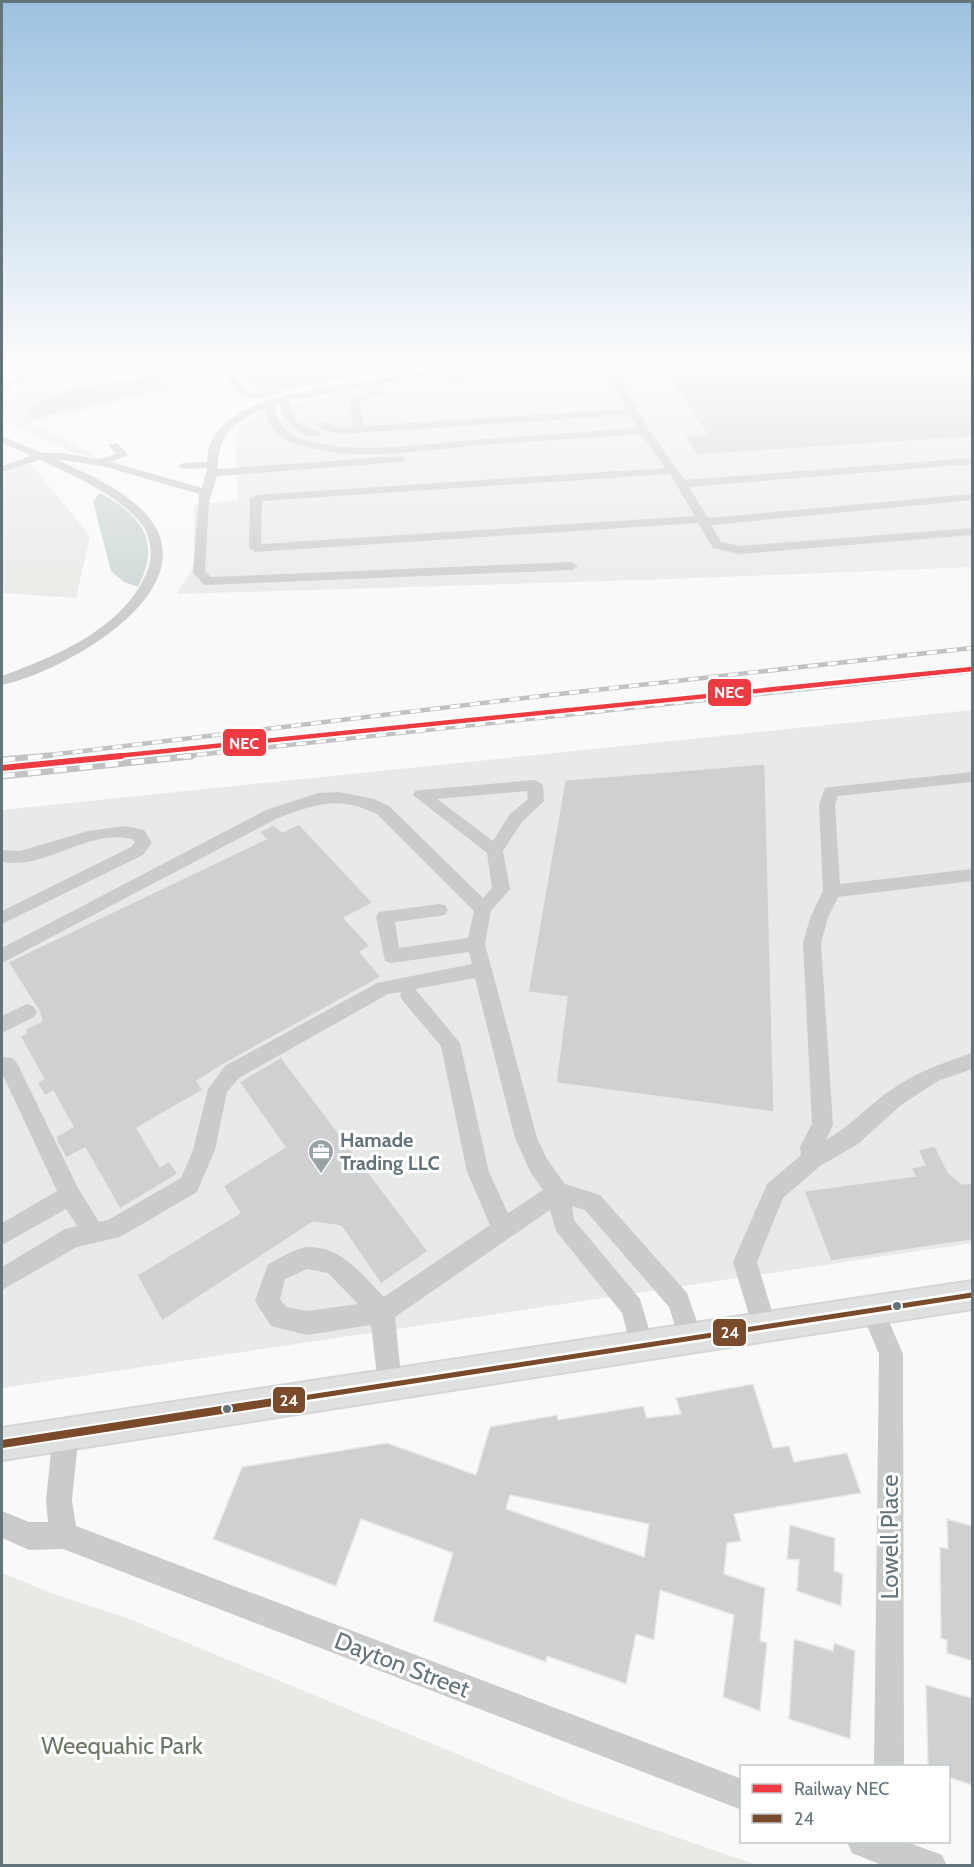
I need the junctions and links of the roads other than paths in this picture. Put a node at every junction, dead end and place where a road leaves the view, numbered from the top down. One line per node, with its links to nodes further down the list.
1 (25, 453): 6 (street)
2 (121, 453): 8 (street)
3 (213, 453): 12 (street)
4 (445, 453): 10 (street)
5 (658, 453): 13 (street)
6 (34, 459): 8 (street); 11 (street); 22 (street)
7 (972, 461): 14 (street)
8 (97, 463): 15 (street)
9 (183, 466): 12 (street)
10 (325, 468): 12 (street); 16 (street)
11 (2, 469)
12 (211, 469): 15 (street)
13 (670, 471): 14 (street); 16 (street)
14 (681, 484): 18 (street)
15 (204, 492): 20 (street)
16 (329, 494): 20 (street)
17 (972, 497): 18 (street)
18 (704, 520): 19 (street); 20 (street)
19 (972, 532)
20 (256, 564): 21 (street)
21 (572, 566)
22 (2, 681)
23 (972, 777): 29 (street)
24 (495, 851): 24 (street); 30 (street)
25 (2, 856): 26 (street)
26 (20, 857): 27 (street); 32 (street)
27 (2, 866)
28 (972, 875): 29 (street)
29 (832, 891): 41 (street)
30 (483, 909): 33 (street); 34 (street)
31 (439, 910): 33 (street)
32 (2, 918)
33 (476, 944): 35 (street)
34 (2, 957)
35 (483, 969): 42 (street); 45 (street)
36 (410, 995): 44 (street)
37 (27, 1012): 38 (street)
38 (2, 1025)
39 (972, 1061): 41 (street)
40 (2, 1065): 43 (street)
41 (812, 1159): 50 (street)
42 (558, 1192): 44 (street); 51 (street); 52 (street)
43 (70, 1195): 45 (street); 46 (street)
44 (506, 1227): 53 (street)
45 (94, 1234): 47 (street)
46 (2, 1235)
47 (2, 1279)
48 (972, 1295): 49 (main road)
49 (873, 1311): 50 (main road); 58 (street, Lowell Place)
50 (765, 1328): 51 (main road)
51 (691, 1339): 52 (main road)
52 (642, 1346): 53 (main road)
53 (390, 1385): 54 (main road)
54 (66, 1433): 55 (main road); 57 (street)
55 (2, 1444)
56 (2, 1525): 57 (street, Dayton Street)
57 (63, 1535): 59 (street, Dayton Street)
58 (889, 1765)
59 (740, 1795)
60 (880, 1845): 61 (street)
61 (932, 1866)

